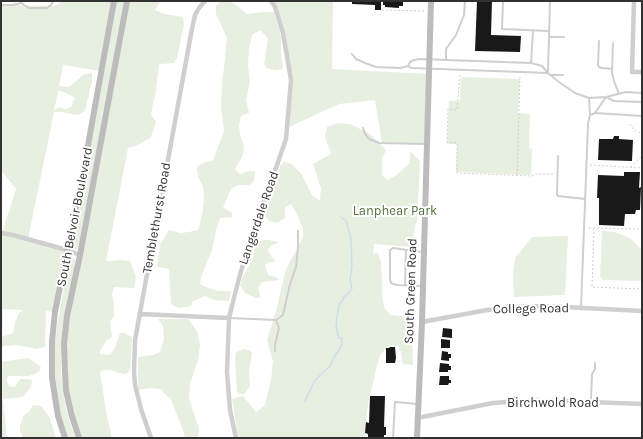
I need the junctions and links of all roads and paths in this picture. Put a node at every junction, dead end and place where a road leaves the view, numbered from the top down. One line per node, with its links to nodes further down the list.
1 (52, 1): 11 (lane)
2 (114, 1): 59 (street, South Belvoir Boulevard)
3 (127, 1): 62 (street, South Belvoir Boulevard)
4 (205, 1): 68 (street, Temblethurst Road)
5 (271, 1): 69 (street, Langerdale Road)
6 (431, 1): 22 (street, South Green Road)
7 (465, 1): 23 (lane)
8 (503, 1): 15 (lane)
9 (550, 1): 16 (lane)
10 (634, 1): 29 (street)
11 (22, 2): 12 (lane)
12 (1, 5)
13 (382, 10): 14 (path)
14 (425, 11)
15 (533, 31): 16 (lane); 24 (lane)
16 (549, 31): 17 (lane)
17 (549, 37): 18 (lane); 28 (lane)
18 (564, 37)
19 (599, 41): 27 (lane)
20 (613, 43): 27 (lane)
21 (352, 54): 25 (lane)
22 (429, 59): 23 (lane); 25 (lane); 26 (street, South Green Road)
23 (446, 60): 24 (lane)
24 (532, 63): 28 (lane)
25 (408, 66): 26 (lane)
26 (429, 68): 28 (lane); 45 (street, South Green Road)
27 (612, 69): 35 (lane)
28 (548, 72): 31 (lane)
29 (642, 72)
30 (460, 75): 52 (path)
31 (550, 75): 32 (lane); 37 (lane)
32 (563, 75)
33 (520, 78): 52 (path)
34 (642, 93): 35 (lane)
35 (619, 94): 36 (lane)
36 (606, 97): 37 (lane); 38 (lane); 39 (lane)
37 (588, 98): 40 (lane)
38 (642, 102)
39 (595, 113): 40 (lane); 41 (lane)
40 (590, 114): 53 (lane)
41 (642, 116)
42 (630, 124): 44 (path)
43 (364, 128): 45 (lane)
44 (642, 133)
45 (427, 144): 61 (street, South Green Road)
46 (558, 156): 51 (lane)
47 (642, 156): 49 (path)
48 (590, 165): 49 (path)
49 (630, 167): 50 (path)
50 (642, 168)
51 (558, 174): 52 (path); 53 (lane)
52 (517, 175)
53 (585, 199): 66 (lane)
54 (587, 228): 55 (path)
55 (594, 228): 56 (path); 65 (path)
56 (642, 229)
57 (298, 231): 70 (lane)
58 (1, 233): 59 (street)
59 (67, 250): 62 (street); 78 (street, South Belvoir Boulevard)
60 (406, 250): 61 (lane); 63 (lane); 63 (lane)
61 (424, 252): 64 (street, South Green Road)
62 (80, 255): 79 (street, South Belvoir Boulevard)
63 (405, 285): 64 (lane)
64 (422, 286): 71 (street, South Green Road)
65 (642, 289)
66 (581, 308): 67 (street, College Road); 71 (street, College Road)
67 (642, 311)
68 (140, 314): 69 (street); 80 (street, Temblethurst Road)
69 (229, 318): 70 (lane); 81 (street, Langerdale Road)
70 (276, 320): 72 (lane)
71 (422, 322): 75 (street, South Green Road)
72 (275, 351)
73 (595, 363): 74 (lane)
74 (591, 402): 76 (street, Birchwold Road); 77 (street, Birchwold Road)
75 (418, 404): 77 (street, South Green Road); 82 (lane)
76 (642, 404)
77 (417, 418): 83 (street, South Green Road)
78 (64, 438)
79 (79, 438)
80 (151, 438)
81 (236, 438)
82 (393, 438)
83 (417, 438)

